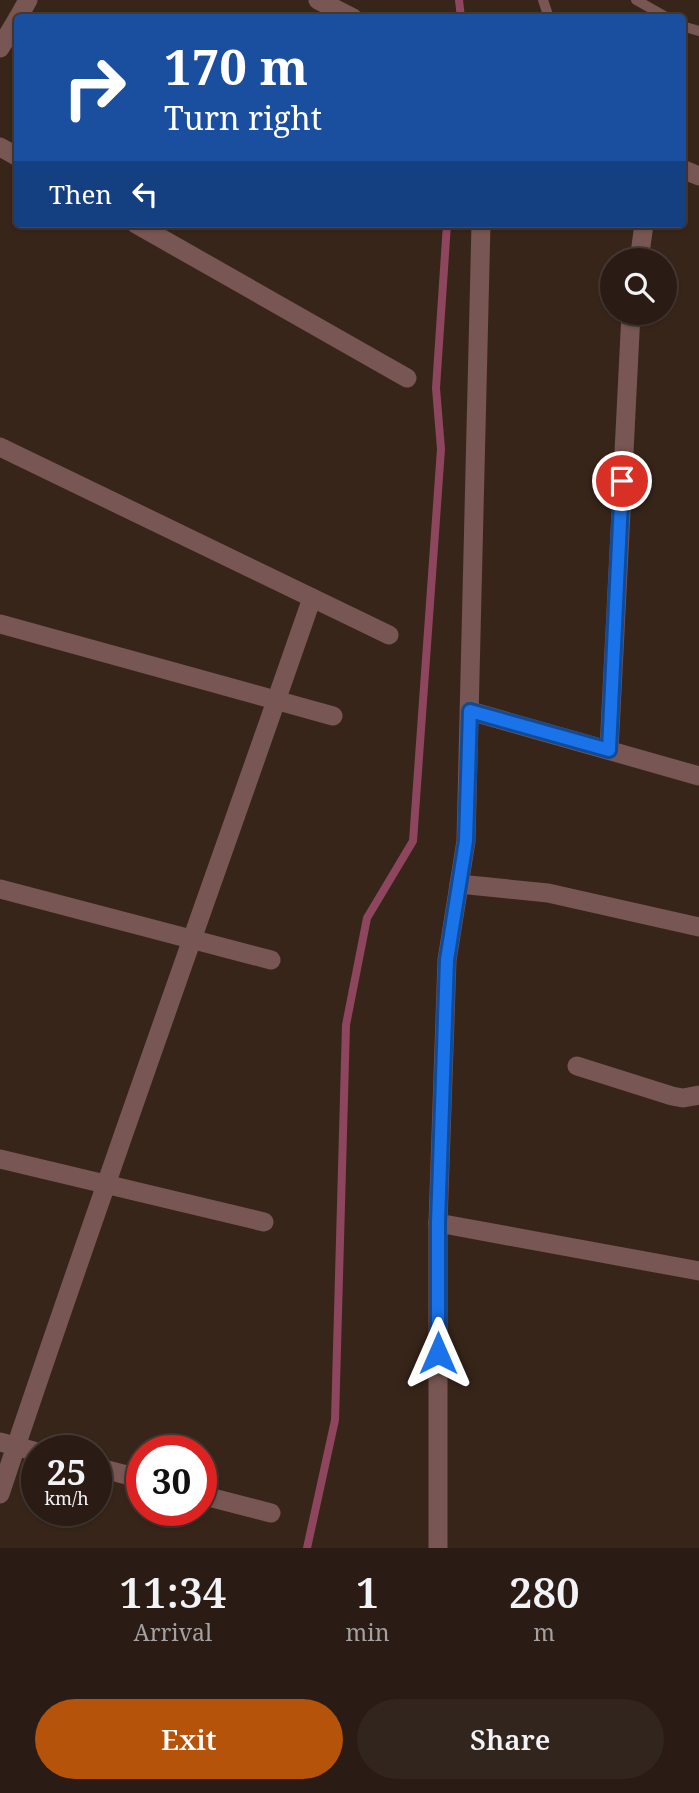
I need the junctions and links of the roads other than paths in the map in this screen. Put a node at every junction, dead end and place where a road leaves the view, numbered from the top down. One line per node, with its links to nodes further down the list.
1 (318, 0): 3 (street)
2 (636, 0): 4 (lane)
3 (345, 14)
4 (661, 14)
5 (14, 25): 6 (street)
6 (0, 48)
7 (143, 228): 12 (street)
8 (481, 228): 18 (street)
9 (643, 228): 10 (street)
10 (641, 248)
11 (630, 325): 20 (street)
12 (407, 378)
13 (0, 447): 14 (street)
14 (312, 598): 16 (street); 17 (street)
15 (0, 624): 17 (street)
16 (389, 635)
17 (276, 701): 19 (street); 25 (street)
18 (470, 711): 20 (street); 22 (street)
19 (333, 716)
20 (609, 750): 21 (street)
21 (699, 776)
22 (459, 884): 24 (street); 32 (street)
23 (0, 889): 25 (street)
24 (699, 928)
25 (194, 940): 26 (street); 30 (street)
26 (271, 960)
27 (577, 1066): 28 (street)
28 (699, 1095)
29 (0, 1159): 30 (street)
30 (104, 1184): 31 (street); 34 (street)
31 (264, 1222)
32 (438, 1223): 33 (street); 38 (street)
33 (699, 1271)
34 (8, 1444): 35 (street)
35 (0, 1494)
36 (217, 1498): 37 (street)
37 (271, 1513)
38 (438, 1548)

